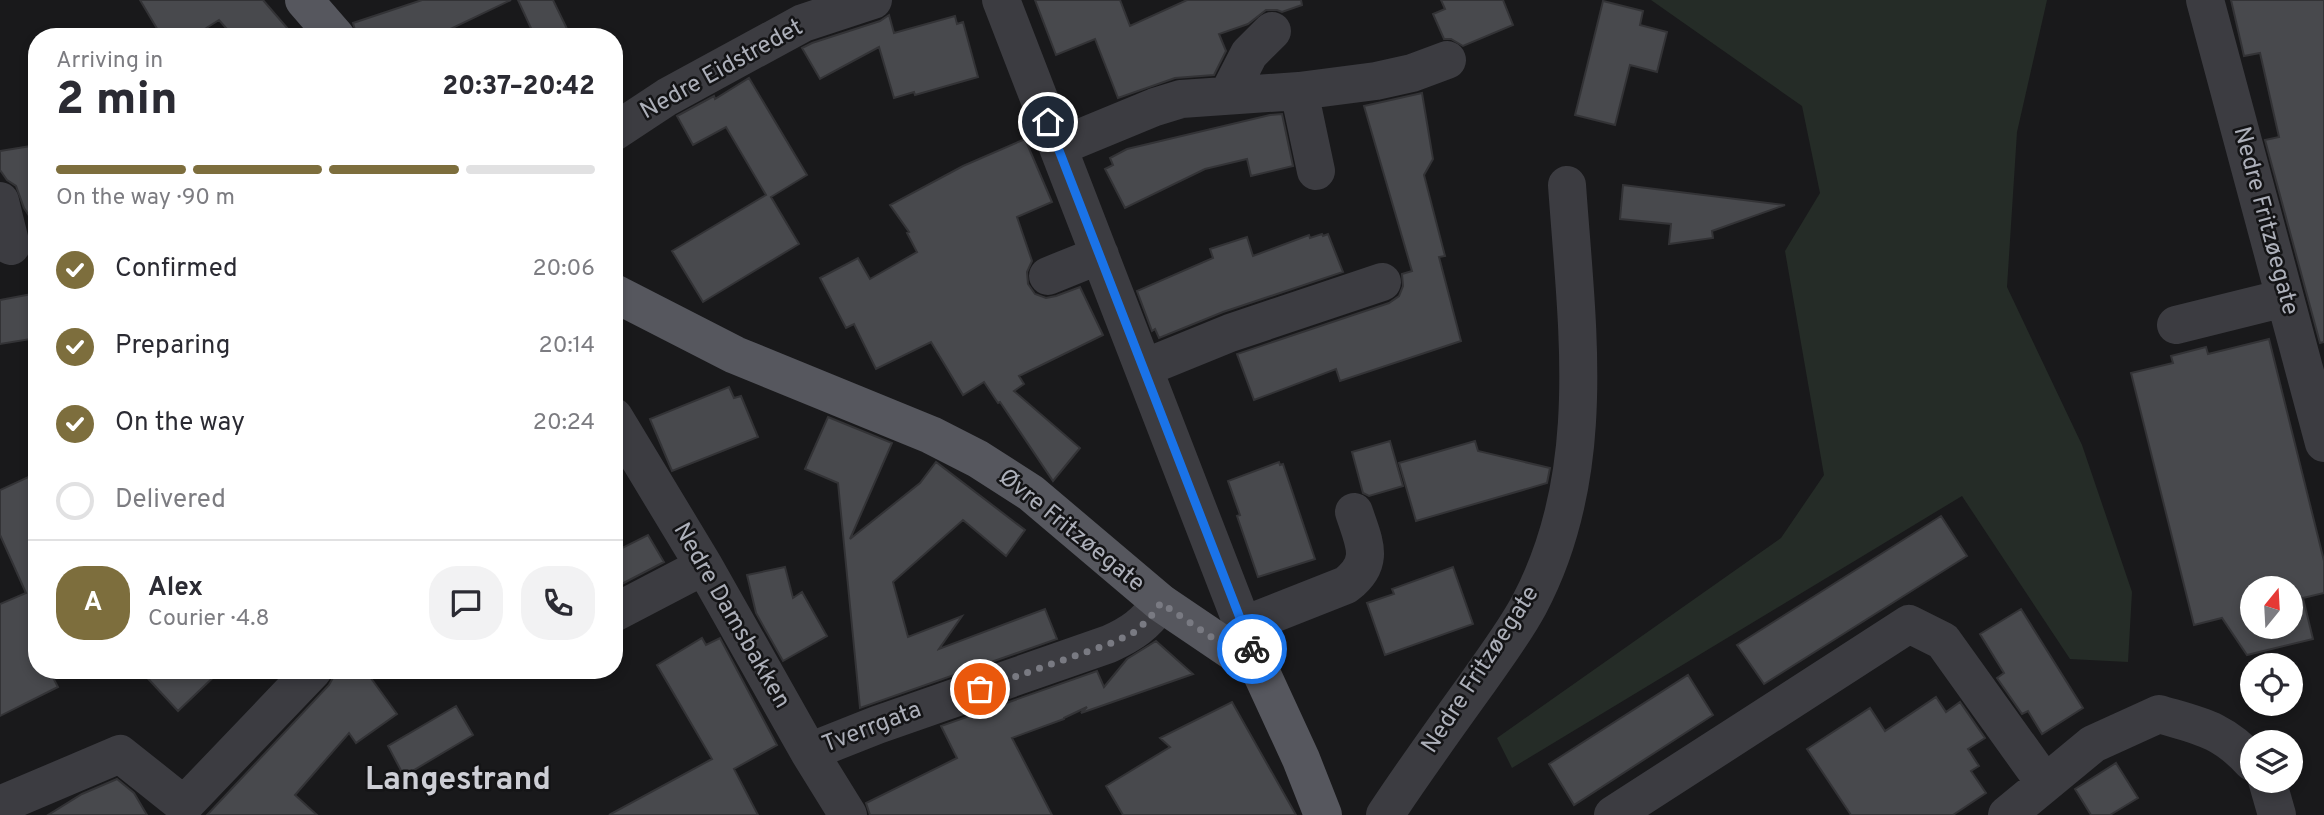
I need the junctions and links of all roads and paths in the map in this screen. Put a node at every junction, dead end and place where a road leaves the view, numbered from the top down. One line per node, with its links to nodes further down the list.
1 (304, 0): 5 (main road)
2 (873, 0): 10 (street, Nedre Eidstredet)
3 (1001, 0): 11 (street)
4 (2205, 0): 20 (street, Nedre Fritzøegate)
5 (328, 28)
6 (1272, 31): 9 (street)
7 (1447, 60): 8 (street)
8 (1300, 91): 9 (street); 12 (street)
9 (1228, 95): 11 (street)
10 (623, 126)
11 (1058, 147): 16 (street)
12 (1316, 171)
13 (1567, 185): 39 (street, Nedre Fritzøegate)
14 (0, 201): 15 (street)
15 (16, 246)
16 (1100, 255): 17 (street); 22 (street)
17 (1048, 276)
18 (1382, 282): 22 (street)
19 (623, 298): 27 (main road, Øvre Fritzøegate)
20 (2286, 298): 21 (street); 24 (street, Nedre Fritzøegate)
21 (2176, 325)
22 (1143, 368): 29 (street)
23 (623, 432): 26 (street, Nedre Damsbakken)
24 (2324, 443)
25 (1354, 512): 29 (street)
26 (704, 566): 28 (street); 33 (street, Nedre Damsbakken)
27 (1161, 603): 30 (main road, Øvre Fritzøegate); 33 (street, Tverrgata)
28 (623, 608)
29 (1242, 626): 30 (street)
30 (1260, 670): 38 (main road)
31 (304, 679): 36 (street)
32 (2240, 748): 34 (street)
33 (809, 752): 37 (street, Nedre Damsbakken)
34 (2044, 782): 40 (street); 41 (street)
35 (2271, 793): 42 (street)
36 (0, 805)
37 (848, 815)
38 (1323, 815)
39 (1385, 815)
40 (1613, 815)
41 (2007, 815)
42 (2277, 815)

